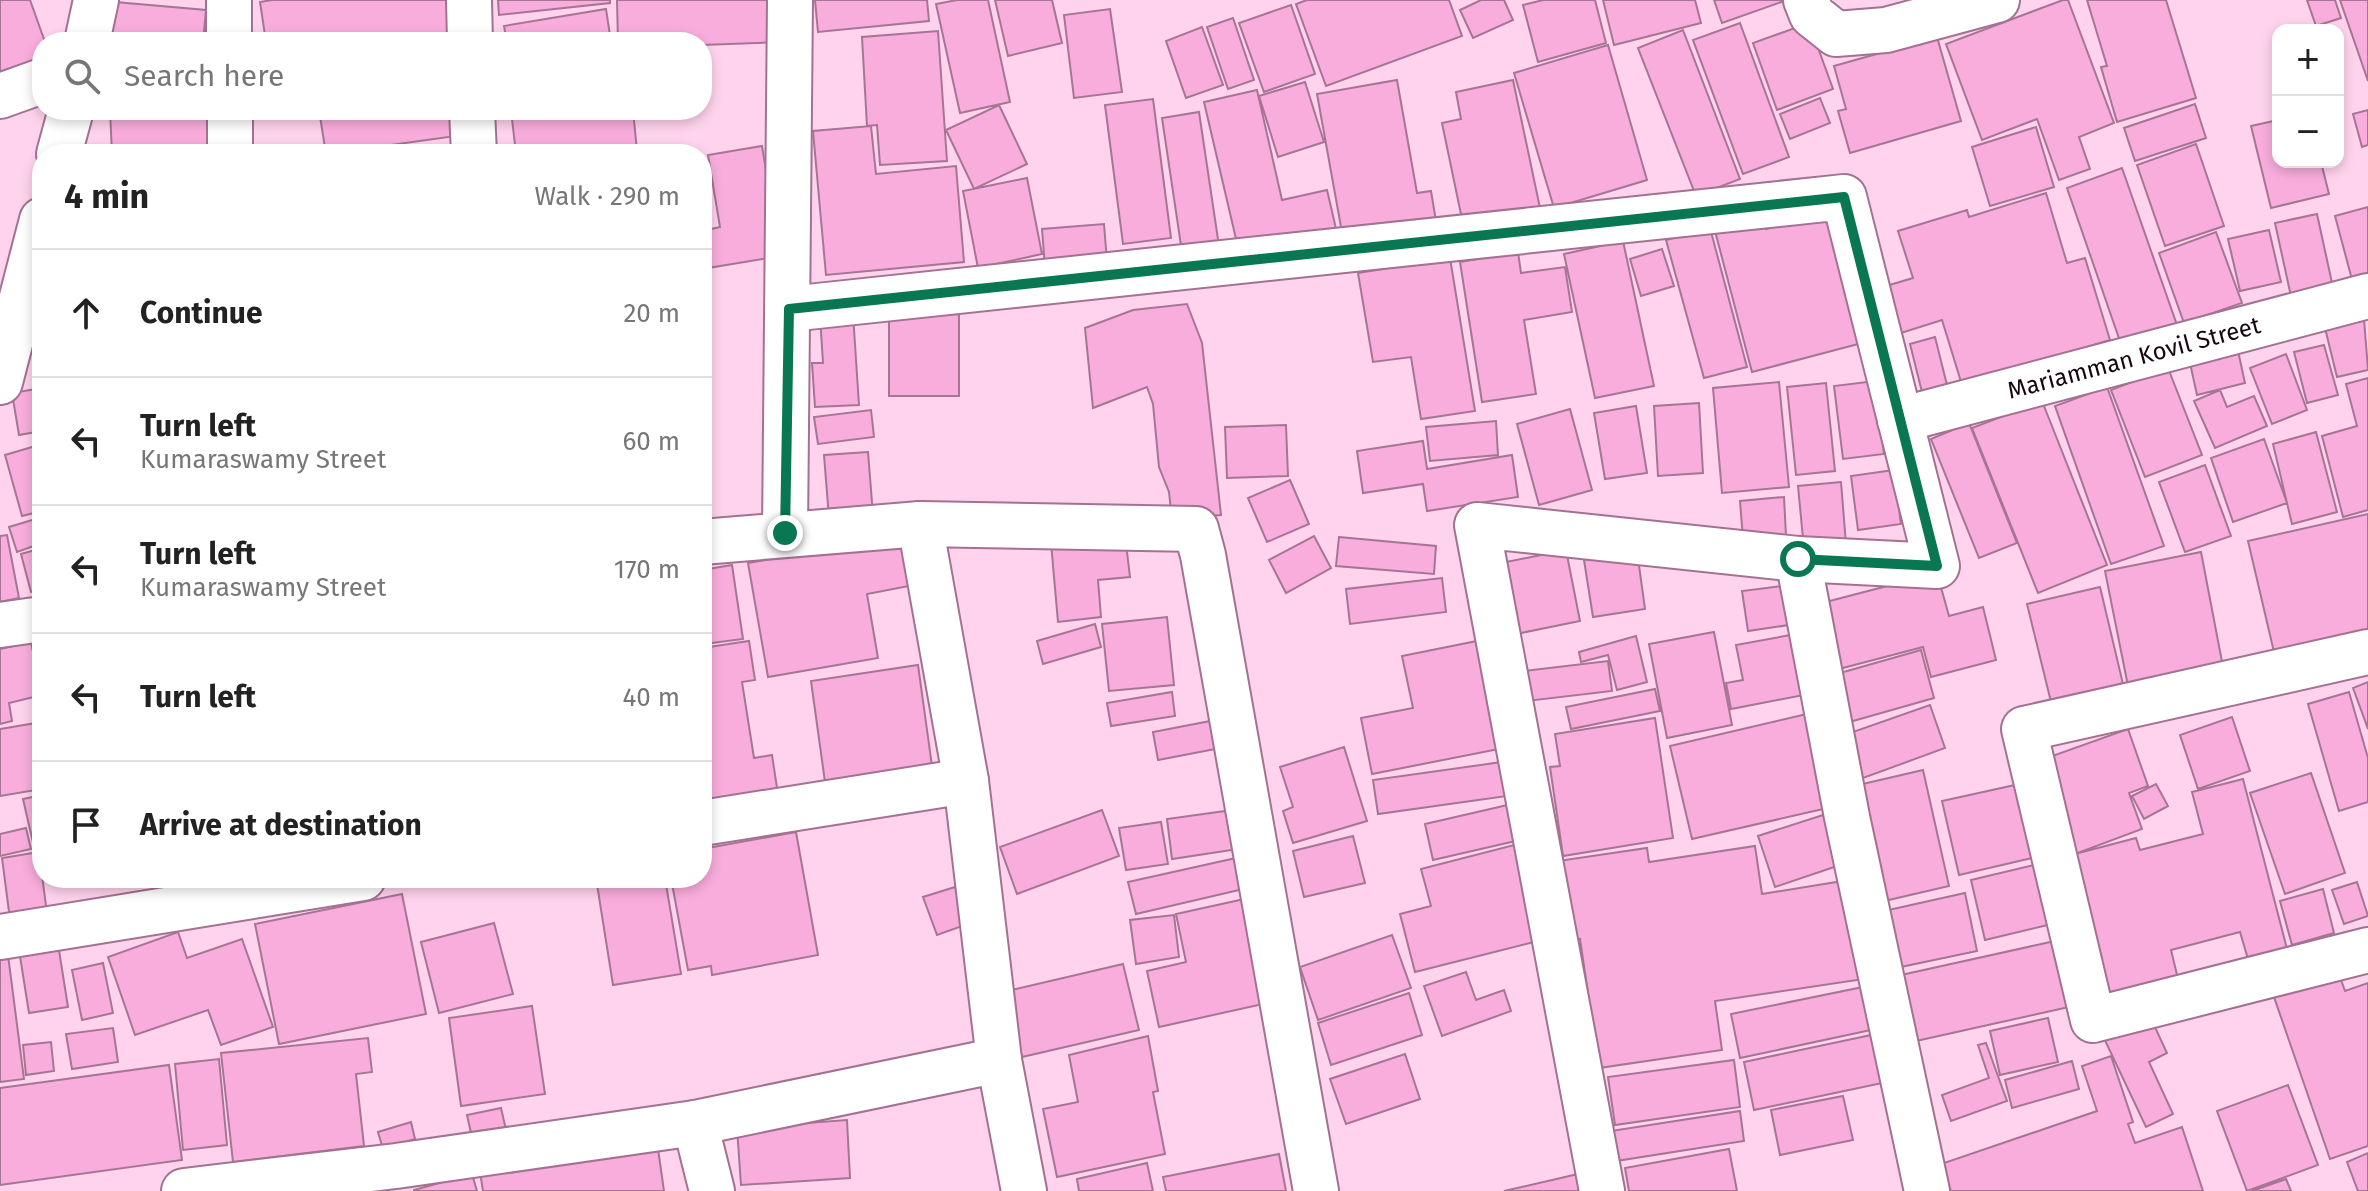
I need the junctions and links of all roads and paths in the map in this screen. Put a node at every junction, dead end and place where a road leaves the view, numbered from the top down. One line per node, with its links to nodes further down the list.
1 (96, 0): 7 (street)
2 (229, 0): 8 (street)
3 (469, 0): 9 (street)
4 (790, 0): 20 (street)
5 (1997, 0): 6 (street)
6 (1809, 7)
7 (89, 32)
8 (229, 32)
9 (470, 32)
10 (32, 85): 11 (street)
11 (0, 96)
12 (68, 120): 15 (street)
13 (230, 120): 16 (street)
14 (472, 120): 17 (street)
15 (62, 144)
16 (230, 144)
17 (474, 144)
18 (32, 259): 21 (street)
19 (2368, 296): 22 (street, Mariamman Kovil Street)
20 (789, 309): 22 (street); 24 (street)
21 (0, 382)
22 (1900, 420): 26 (street)
23 (920, 524): 24 (street); 30 (street); 41 (street)
24 (785, 533): 25 (street)
25 (712, 541)
26 (1798, 559): 42 (street); 43 (street)
27 (32, 620): 28 (street)
28 (0, 625)
29 (2368, 652): 34 (street)
30 (966, 781): 31 (street); 35 (street)
31 (712, 821)
32 (301, 888): 33 (street)
33 (0, 937)
34 (2368, 950)
35 (999, 1060): 36 (street); 40 (street)
36 (695, 1123): 37 (street); 39 (street)
37 (399, 1178): 38 (street)
38 (184, 1191)
39 (712, 1191)
40 (1024, 1191)
41 (1316, 1191)
42 (1602, 1191)
43 (1927, 1191)

